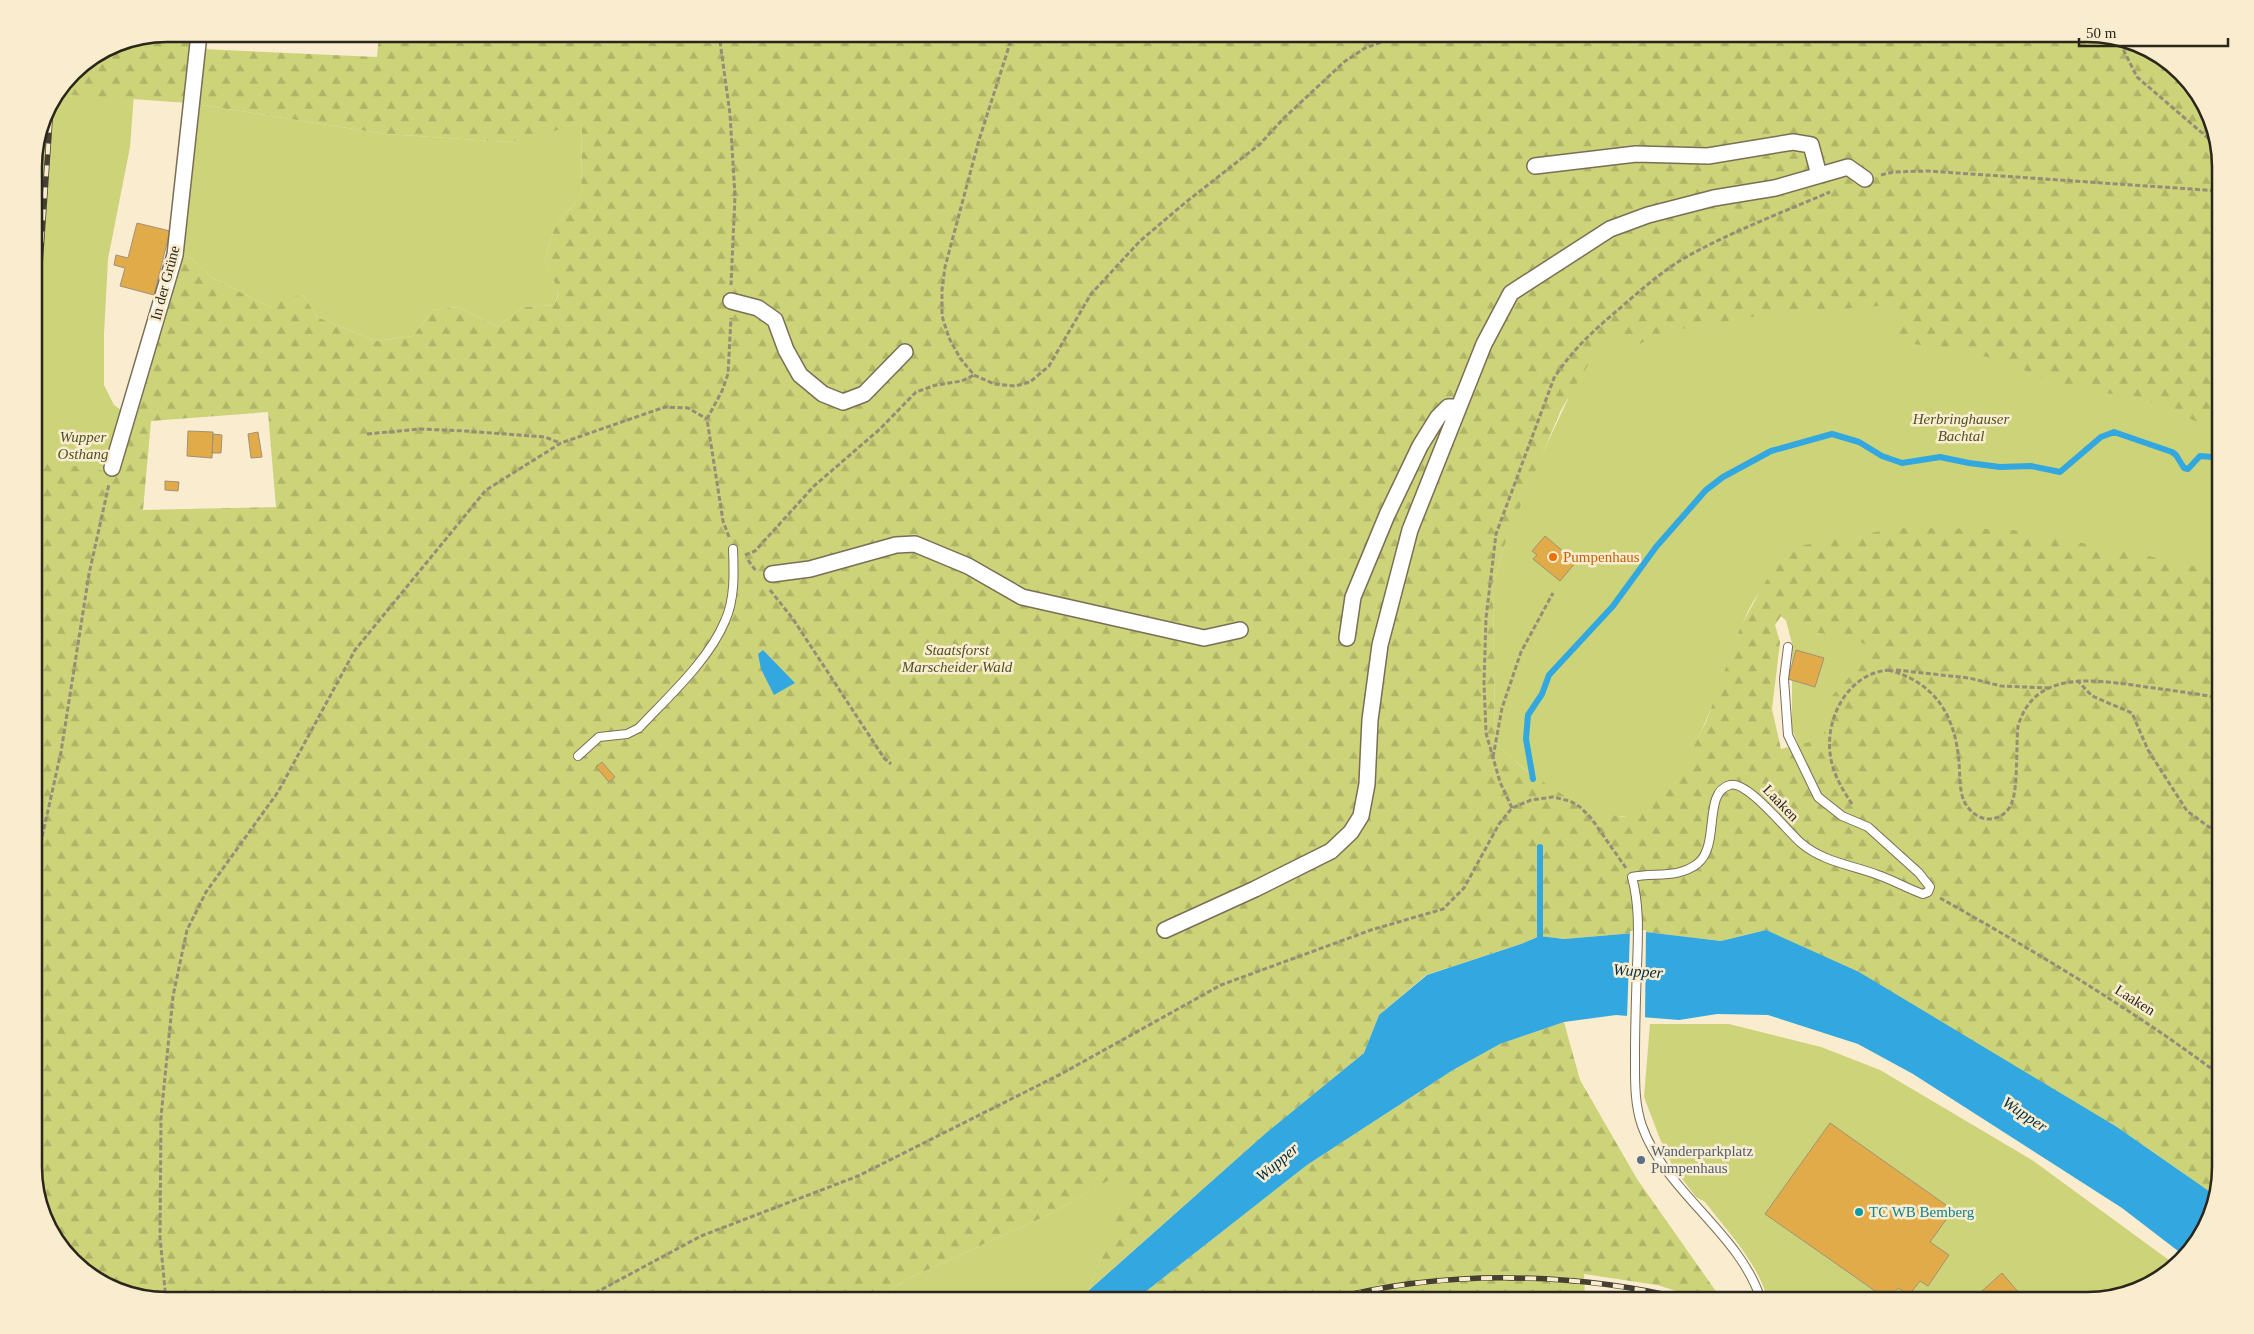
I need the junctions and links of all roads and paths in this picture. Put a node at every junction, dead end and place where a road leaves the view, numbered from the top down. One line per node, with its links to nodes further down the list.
1 (1381, 42): 14 (path)
2 (198, 43): 19 (street, In der Grüne)
3 (720, 43): 12 (path)
4 (1010, 43): 14 (path)
5 (2123, 48): 6 (path)
6 (2207, 137)
7 (1536, 166): 8 (street)
8 (1819, 175): 9 (street); 15 (street)
9 (1865, 179): 10 (path)
10 (2211, 190)
11 (1831, 192): 31 (path)
12 (731, 300): 13 (street); 16 (path)
13 (905, 352)
14 (974, 375): 21 (path)
15 (1459, 407): 24 (street); 39 (street)
16 (707, 419): 18 (path); 20 (path)
17 (366, 434): 18 (path)
18 (560, 443): 41 (path)
19 (112, 468): 36 (path)
20 (734, 549): 30 (lane)
21 (766, 578): 23 (street); 32 (path)
22 (1553, 593): 31 (path)
23 (1240, 630)
24 (1347, 638)
25 (1788, 647): 34 (lane, Laaken)
26 (1888, 670): 28 (path); 28 (path); 34 (path)
27 (2078, 680): 28 (path); 29 (path); 35 (path)
28 (2049, 688)
29 (2212, 697)
30 (578, 756)
31 (1493, 760): 33 (path)
32 (891, 764)
33 (1512, 808): 37 (path); 42 (path)
34 (1868, 827): 38 (lane, Laaken)
35 (2212, 829)
36 (43, 833)
37 (1632, 877): 38 (lane, Laaken); 43 (lane)
38 (1928, 892): 40 (path, Laaken)
39 (1165, 930)
40 (2212, 1069)
41 (165, 1292)
42 (597, 1292)
43 (1758, 1292)

